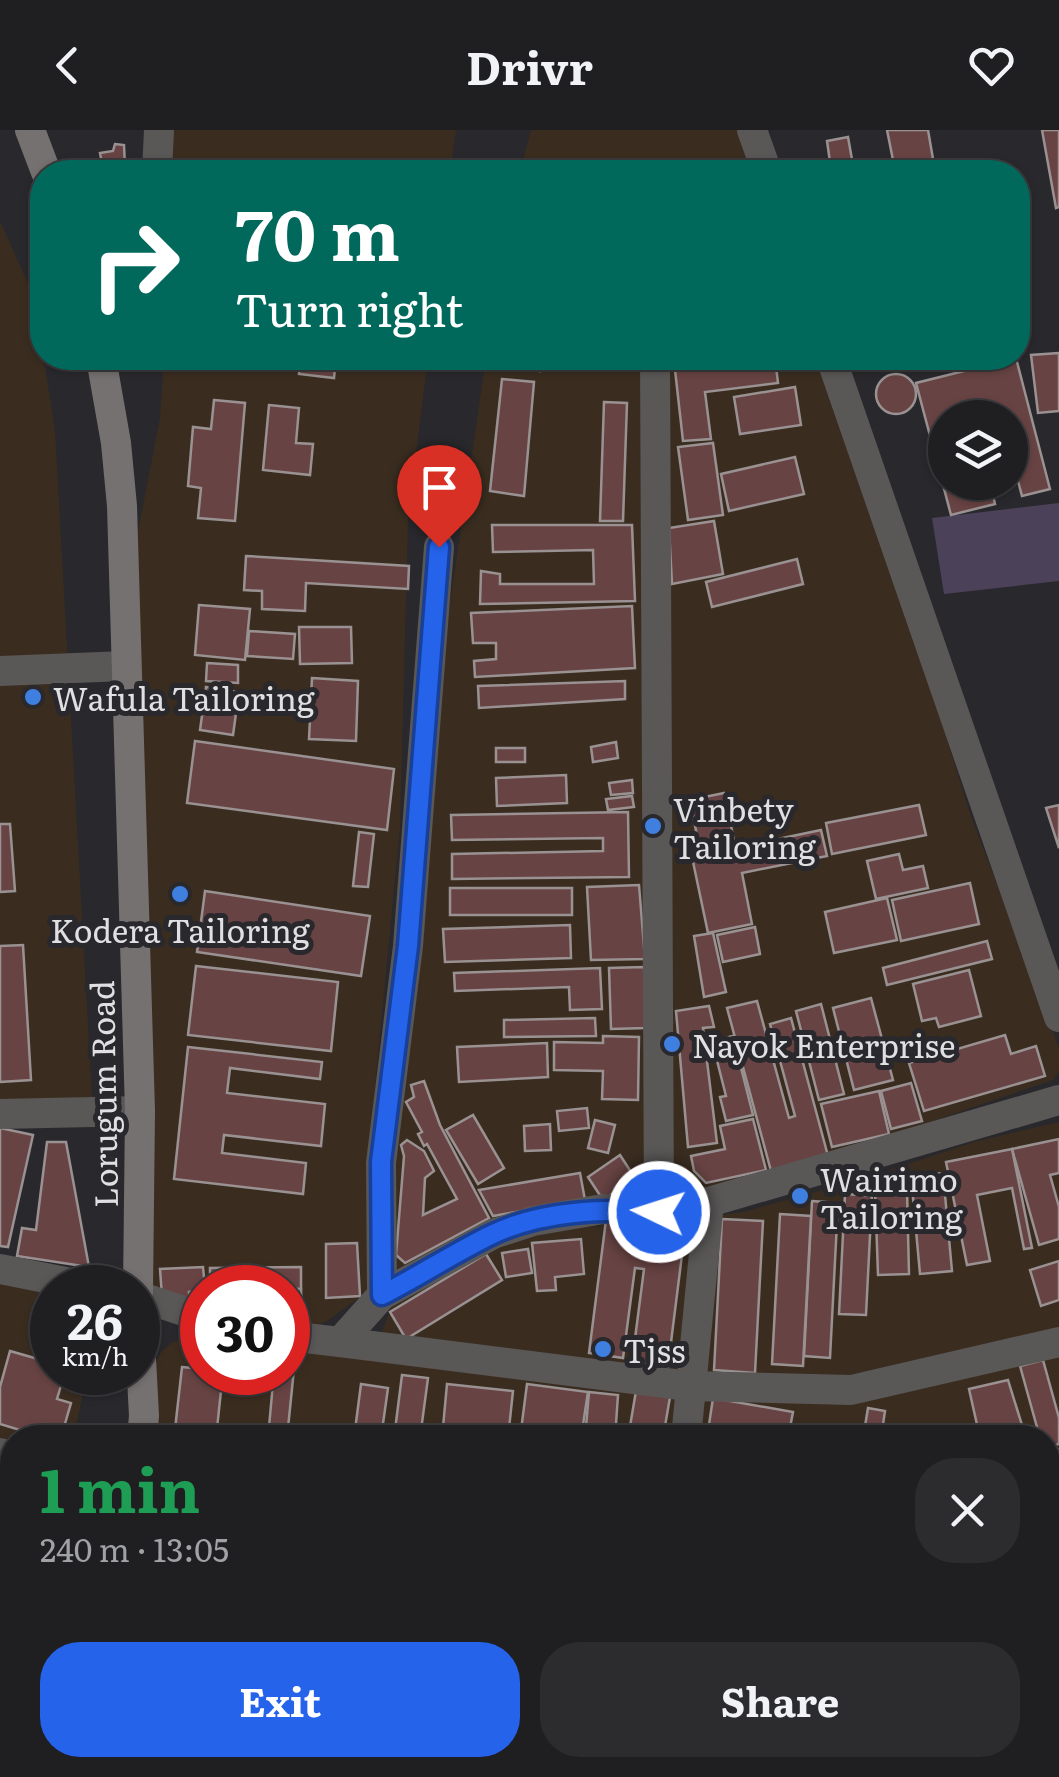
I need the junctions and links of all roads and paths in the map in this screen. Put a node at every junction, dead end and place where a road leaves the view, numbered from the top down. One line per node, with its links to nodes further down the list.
1 (30, 130): 4 (main road)
2 (159, 130): 5 (street)
3 (752, 130): 6 (street)
4 (41, 160)
5 (158, 160)
6 (763, 160)
7 (103, 370): 11 (main road, Lorugum Road)
8 (655, 370): 18 (street)
9 (835, 370): 13 (street)
10 (439, 547): 22 (street)
11 (126, 666): 12 (street); 15 (main road, Lorugum Road)
12 (0, 672)
13 (1059, 1018)
14 (1059, 1100): 17 (street)
15 (140, 1111): 16 (street); 19 (main road, Lorugum Road)
16 (0, 1114)
17 (709, 1202): 18 (street); 26 (street)
18 (659, 1212): 22 (street)
19 (138, 1265)
20 (0, 1269): 21 (street)
21 (30, 1275)
22 (382, 1295): 24 (street)
23 (310, 1339): 24 (street)
24 (340, 1342): 26 (street)
25 (1059, 1342): 26 (street)
26 (690, 1386): 29 (street)
27 (145, 1395): 28 (main road, Lorugum Road)
28 (147, 1425)
29 (687, 1425)

